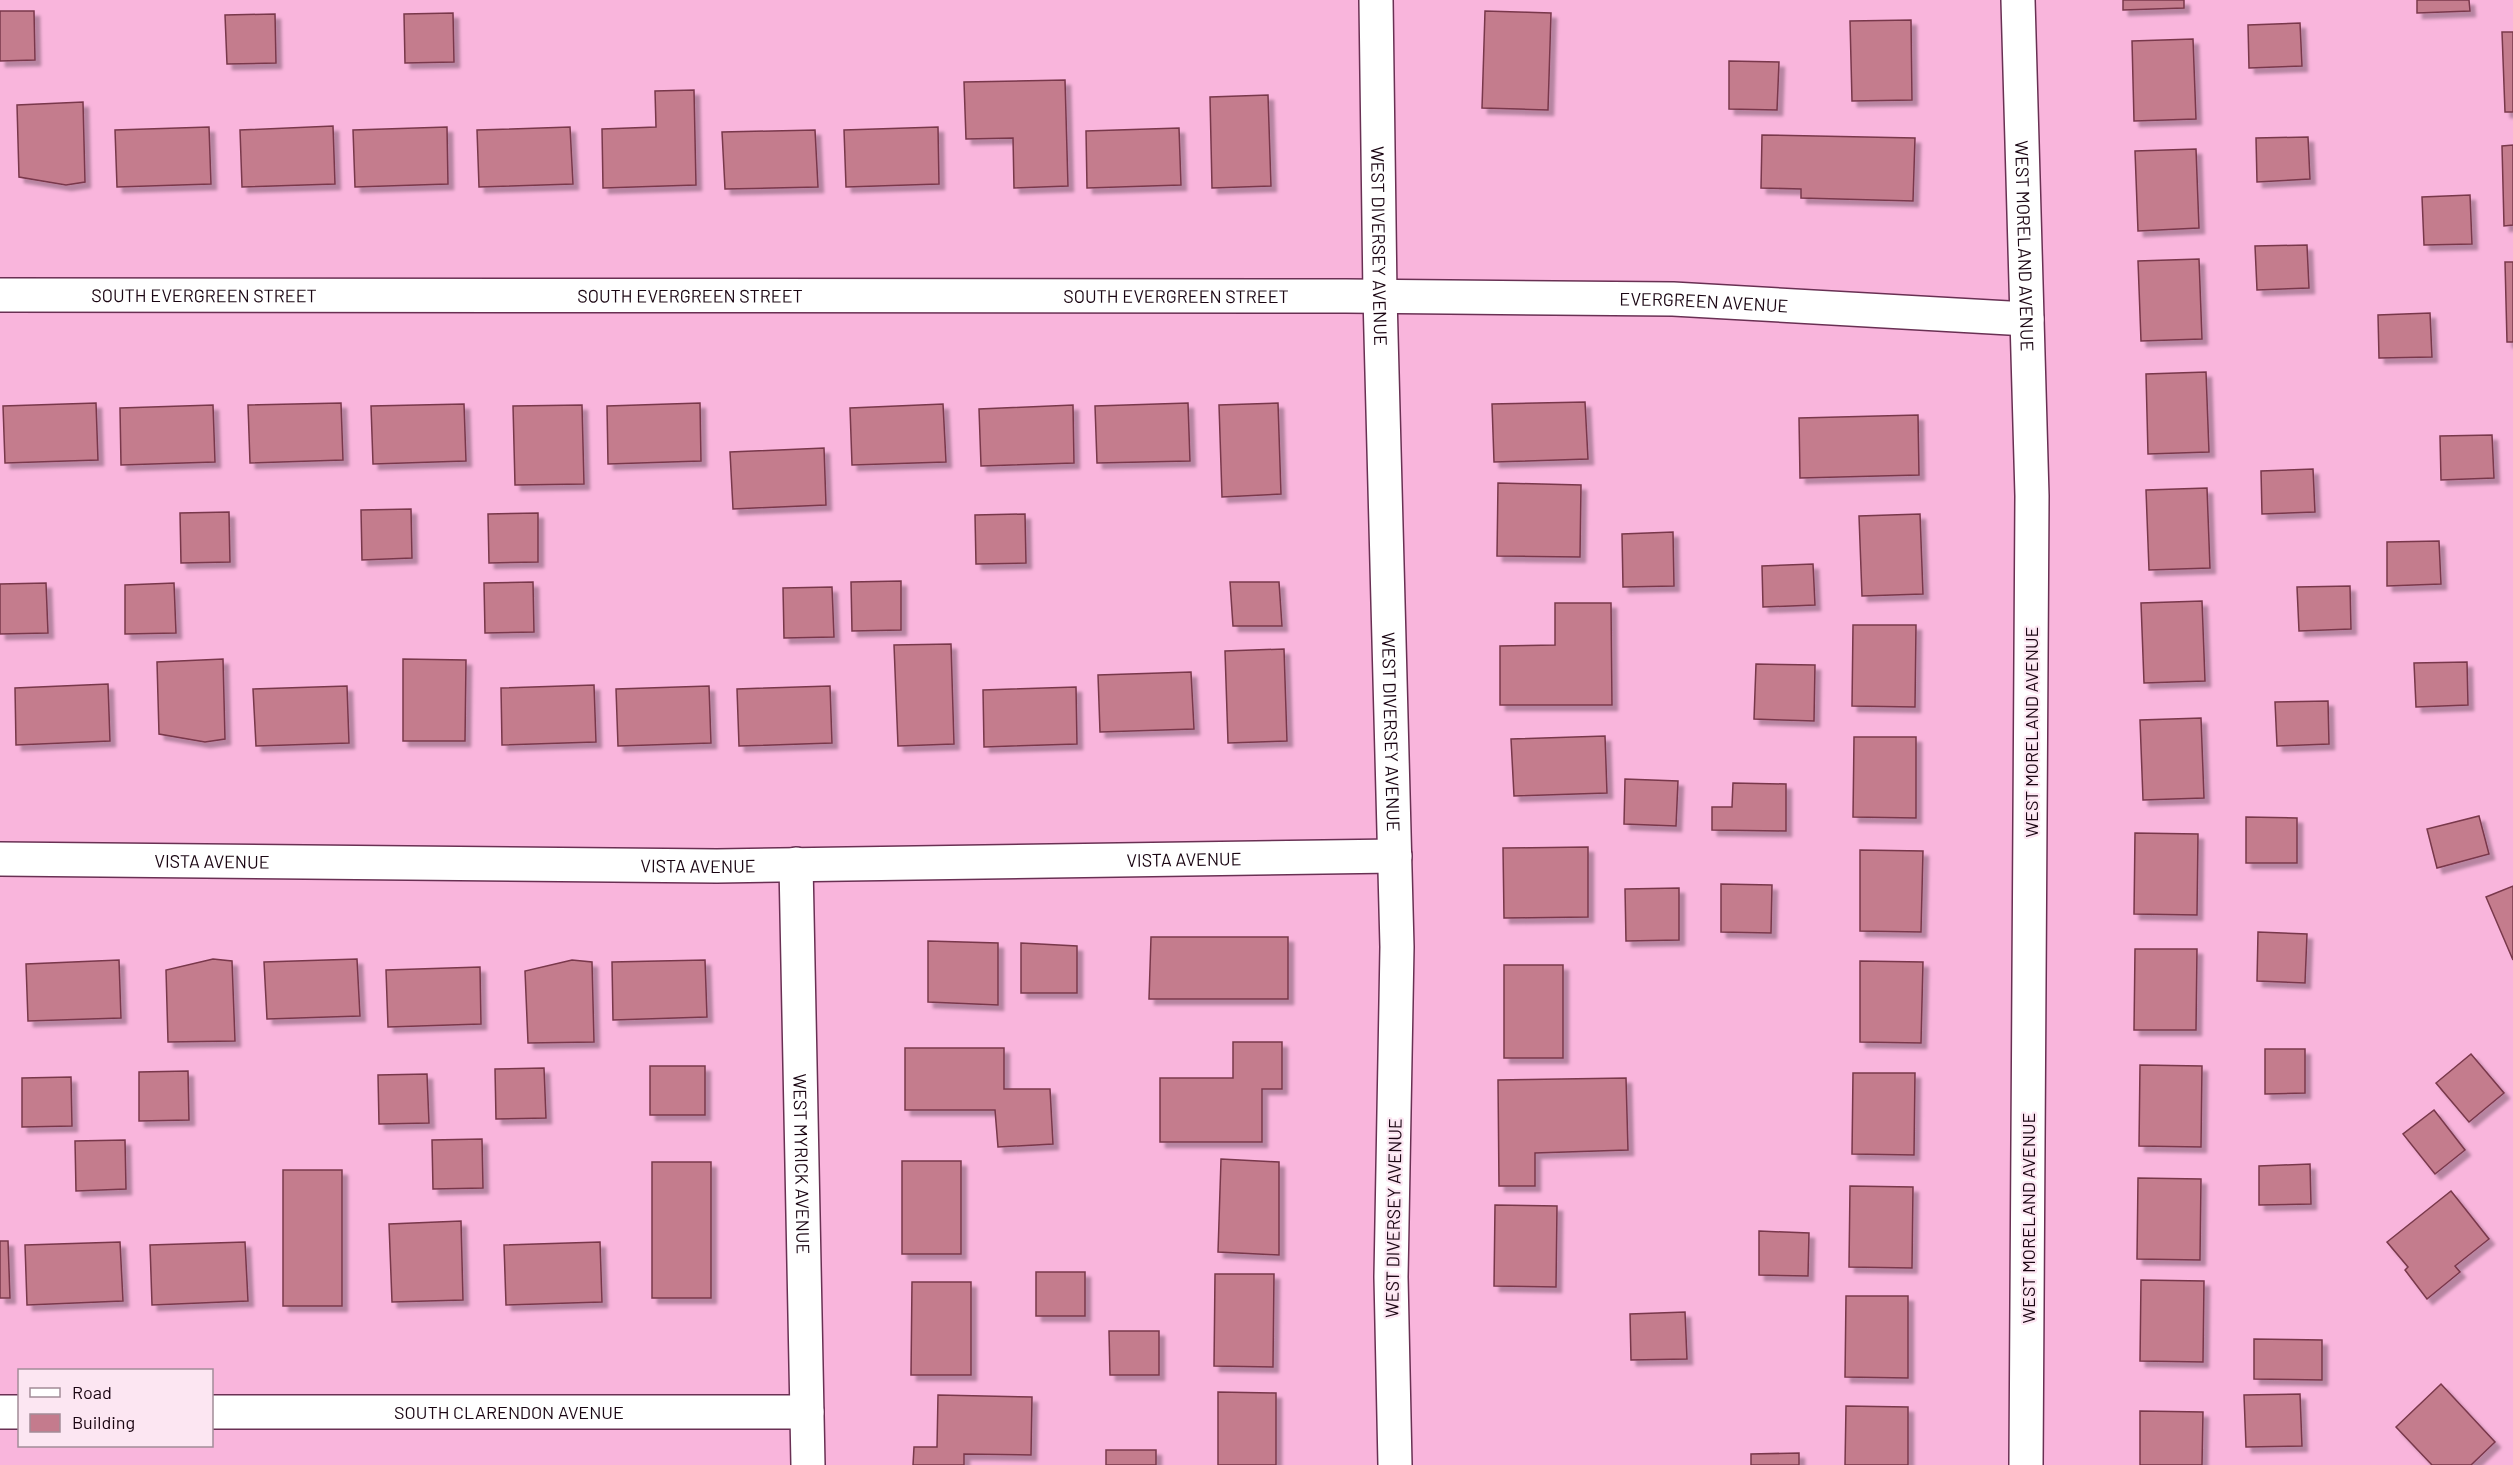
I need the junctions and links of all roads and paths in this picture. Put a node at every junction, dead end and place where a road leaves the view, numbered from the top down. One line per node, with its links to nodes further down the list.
1 (1376, 0): 4 (street, WEST DIVERSEY AVENUE)
2 (2018, 0): 5 (street, WEST MORELAND AVENUE)
3 (0, 295): 4 (street, SOUTH EVERGREEN STREET)
4 (1380, 296): 5 (street, EVERGREEN AVENUE); 6 (street, WEST DIVERSEY AVENUE)
5 (2027, 318): 15 (street, WEST MORELAND AVENUE)
6 (1395, 856): 8 (street, VISTA AVENUE); 14 (street, WEST DIVERSEY AVENUE)
7 (0, 859): 8 (street, VISTA AVENUE)
8 (796, 864): 12 (street, WEST MYRICK AVENUE)
9 (0, 1412): 10 (street)
10 (18, 1412)
11 (213, 1412): 12 (street, SOUTH CLARENDON AVENUE)
12 (807, 1412): 13 (street, WEST MYRICK AVENUE)
13 (808, 1465)
14 (1395, 1465)
15 (2026, 1465)

